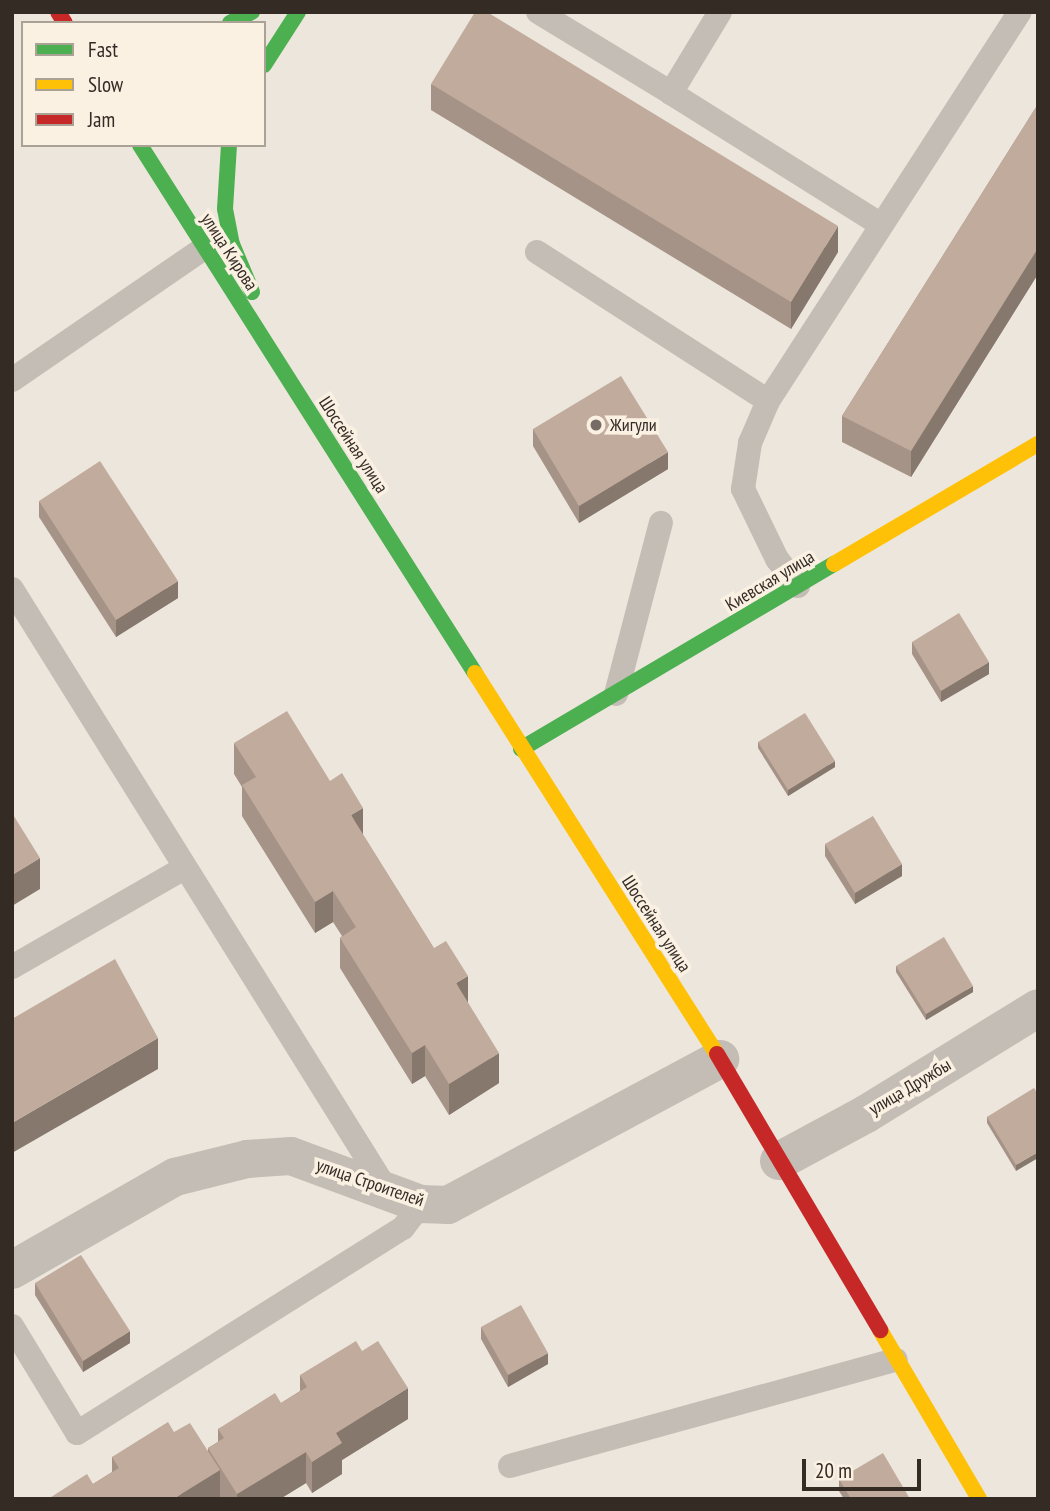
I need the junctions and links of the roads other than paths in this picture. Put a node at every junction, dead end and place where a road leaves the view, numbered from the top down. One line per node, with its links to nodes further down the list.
1 (252, 12): 6 (main road)
2 (298, 12): 7 (main road)
3 (538, 12): 8 (lane)
4 (720, 12): 8 (lane)
5 (1020, 12): 11 (lane)
6 (233, 21)
7 (266, 62)
8 (671, 93): 11 (lane)
9 (141, 147): 12 (main road, улица Кирова)
10 (229, 147): 14 (main road)
11 (880, 225): 16 (lane)
12 (204, 248): 14 (main road, улица Кирова); 15 (lane)
13 (537, 252): 16 (lane)
14 (287, 378): 22 (main road, Шоссейная улица)
15 (12, 380)
16 (768, 401): 19 (lane)
17 (1038, 444): 19 (main road, Киевская улица)
18 (661, 523): 21 (lane)
19 (798, 586): 21 (main road, Киевская улица)
20 (12, 589): 23 (lane)
21 (616, 694): 22 (main road, Киевская улица)
22 (521, 749): 26 (main road, Шоссейная улица)
23 (184, 868): 24 (lane); 28 (lane)
24 (12, 967)
25 (1038, 1008): 27 (street, улица Дружбы)
26 (720, 1059): 27 (main road, Шоссейная улица); 29 (street, улица Строителей)
27 (779, 1161): 32 (main road, Шоссейная улица)
28 (386, 1189): 29 (street, улица Строителей); 30 (street, улица Строителей)
29 (421, 1205): 31 (lane)
30 (12, 1270)
31 (12, 1326)
32 (896, 1360): 33 (lane); 34 (main road, Шоссейная улица)
33 (510, 1466)
34 (979, 1499)

